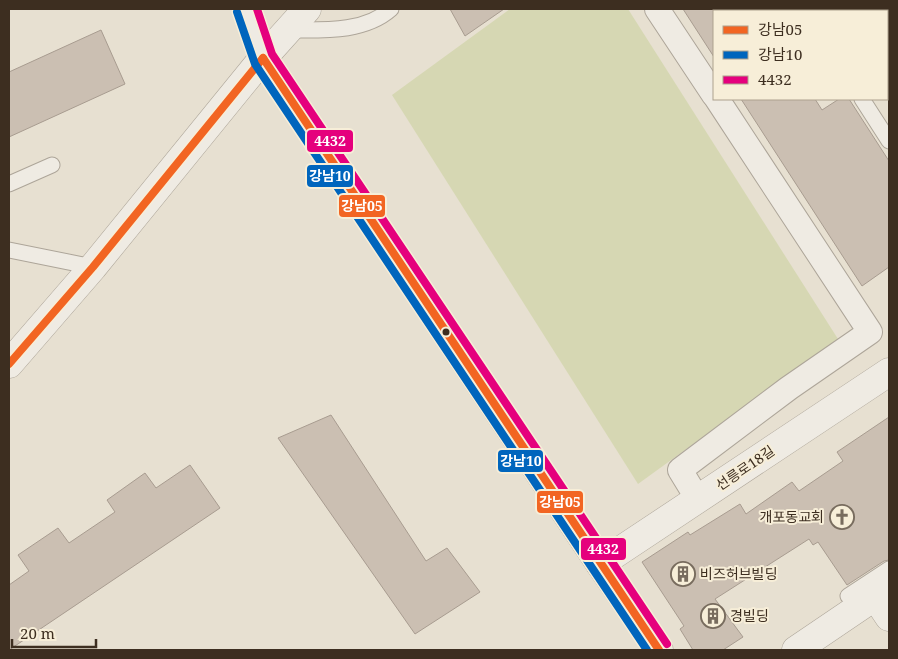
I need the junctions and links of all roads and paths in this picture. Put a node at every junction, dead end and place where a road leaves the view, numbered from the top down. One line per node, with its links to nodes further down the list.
1 (247, 9): 6 (street)
2 (307, 9): 5 (street)
3 (391, 9): 5 (lane)
4 (658, 9): 7 (street)
5 (288, 30): 6 (street)
6 (263, 58): 14 (street); 18 (street)
7 (713, 93)
8 (718, 100): 17 (street)
9 (863, 100): 10 (lane)
10 (889, 141)
11 (52, 165): 12 (lane)
12 (9, 184)
13 (9, 250): 14 (lane)
14 (93, 267): 15 (street)
15 (9, 364)
16 (889, 372): 18 (street, 선릉로18길)
17 (691, 488)
18 (600, 564): 22 (street)
19 (889, 569): 20 (lane)
20 (848, 596)
21 (885, 600): 23 (street)
22 (659, 650)
23 (796, 650)

